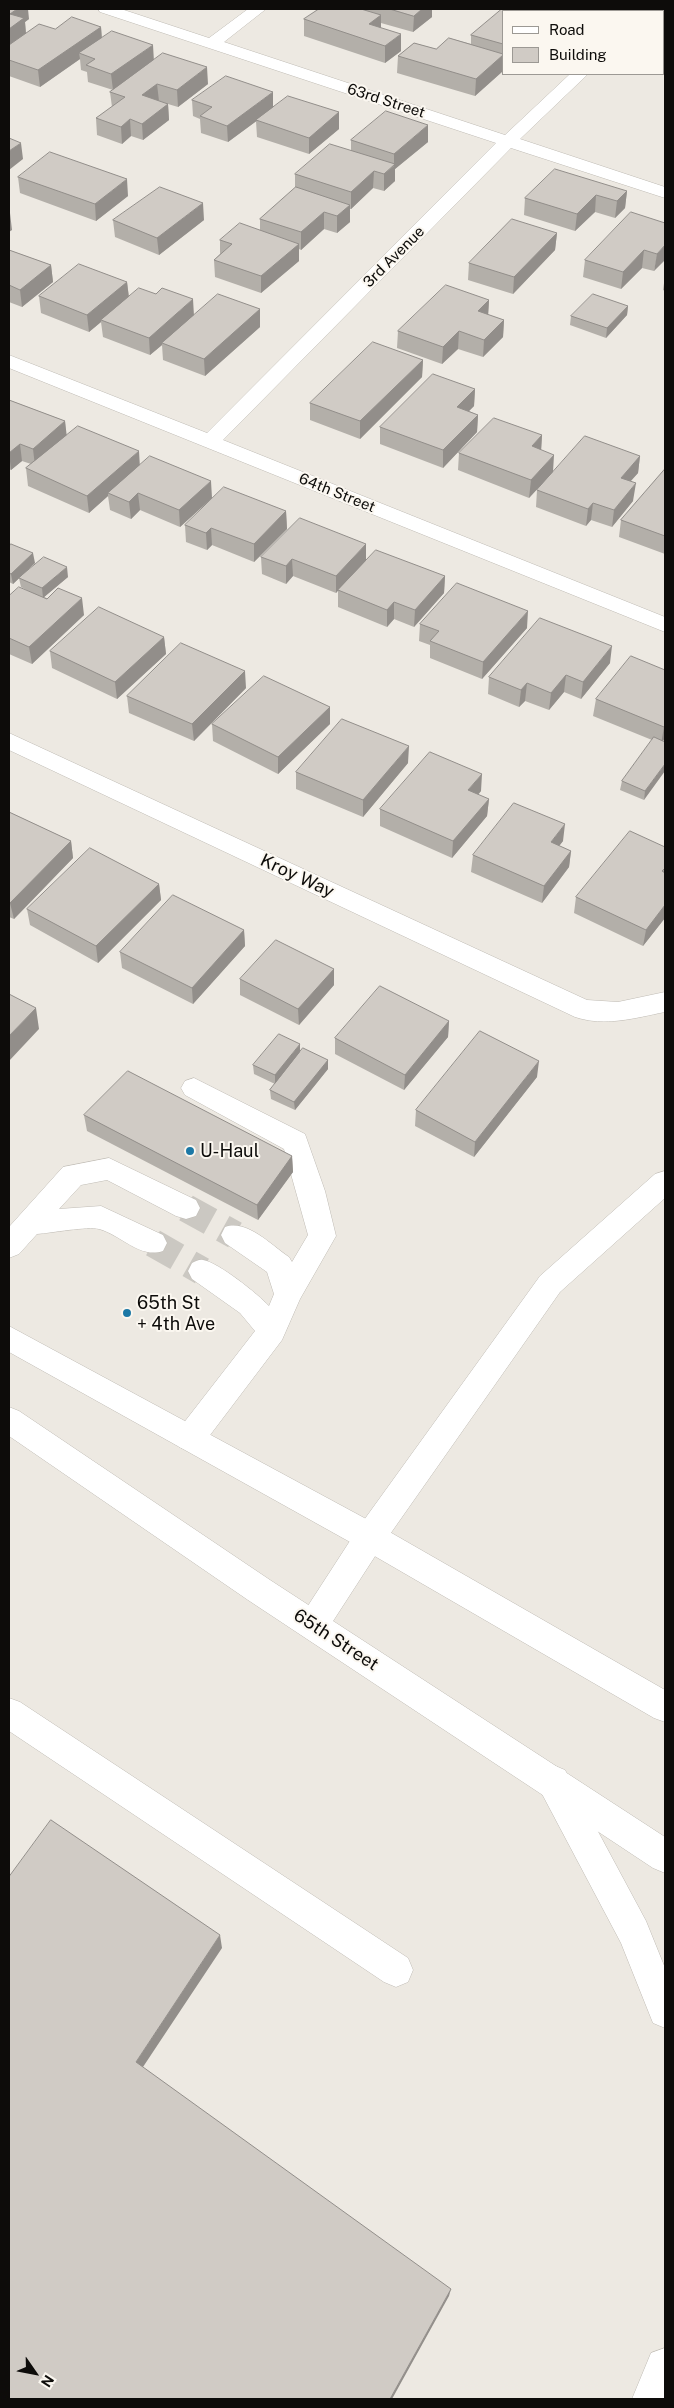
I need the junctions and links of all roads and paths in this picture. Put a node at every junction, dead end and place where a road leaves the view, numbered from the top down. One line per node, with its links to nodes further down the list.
1 (106, 9): 3 (main road, 63rd Street)
2 (258, 9): 3 (main road)
3 (211, 44): 5 (main road, 63rd Street)
4 (579, 75): 5 (main road, 3rd Avenue)
5 (508, 141): 6 (main road, 63rd Street); 8 (main road, 3rd Avenue)
6 (665, 193)
7 (9, 361): 8 (main road, 64th Street)
8 (210, 442): 9 (main road, 64th Street)
9 (665, 625)
10 (9, 741): 11 (main road, Kroy Way)
11 (665, 1002)
12 (194, 1088): 20 (main road)
13 (665, 1182): 25 (main road)
14 (186, 1208): 15 (main road)
15 (29, 1224): 17 (main road); 18 (main road)
16 (235, 1235): 20 (main road)
17 (153, 1243)
18 (9, 1246)
19 (202, 1271): 21 (main road)
20 (288, 1294): 21 (main road)
21 (272, 1331): 24 (main road)
22 (9, 1338): 24 (main road)
23 (9, 1420): 26 (main road, 65th Street)
24 (190, 1438): 25 (main road)
25 (370, 1537): 26 (main road); 27 (main road)
26 (313, 1625): 29 (main road, 65th Street)
27 (665, 1707)
28 (9, 1713): 31 (main road)
29 (553, 1781): 30 (main road, 65th Street); 32 (main road)
30 (665, 1856)
31 (396, 1970)
32 (665, 2011)
33 (665, 2367): 34 (main road)
34 (650, 2399)

